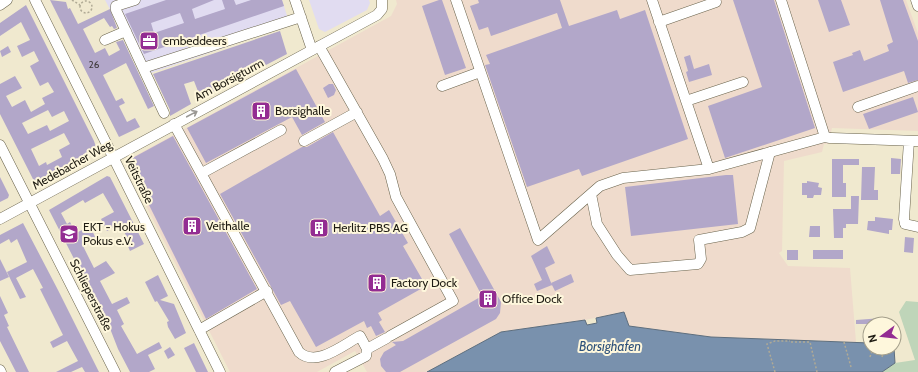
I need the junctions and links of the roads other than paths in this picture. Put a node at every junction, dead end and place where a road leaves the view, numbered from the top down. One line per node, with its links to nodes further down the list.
1 (7, 0): 11 (street)
2 (35, 0): 35 (street, Veitstraße)
3 (134, 0): 15 (street)
4 (296, 0): 13 (street)
5 (456, 0): 19 (street)
6 (652, 0): 14 (street)
7 (781, 0): 30 (street)
8 (916, 0): 12 (street)
9 (384, 1): 17 (street, Am Borsigturm)
10 (716, 2): 14 (street)
11 (0, 5)
12 (918, 6)
13 (301, 17): 17 (street); 18 (street)
14 (659, 22): 23 (street)
15 (126, 31): 16 (street); 18 (street)
16 (105, 40)
17 (316, 48): 26 (street); 27 (street, Am Borsigturm, one-way to 17)
18 (143, 68): 25 (street)
19 (480, 72): 21 (street); 38 (street)
20 (743, 82): 23 (street)
21 (442, 86)
22 (918, 86): 24 (street)
23 (686, 101): 36 (street)
24 (858, 107)
25 (164, 112)
26 (356, 112): 31 (street); 44 (street)
27 (174, 124): 29 (street, Am Borsigturm); 37 (street)
28 (281, 130): 37 (street)
29 (158, 133): 35 (street, Medebacher Weg)
30 (829, 138): 32 (street); 34 (street)
31 (304, 141)
32 (913, 141): 41 (street)
33 (0, 145): 39 (street, Schlieperstraße)
34 (770, 152): 36 (street); 38 (street)
35 (113, 157): 39 (street, Medebacher Weg); 43 (street, Veitstraße)
36 (709, 169): 38 (street)
37 (202, 173): 42 (street)
38 (591, 194)
39 (29, 203): 40 (street, Medebacher Weg); 45 (street, Schlieperstraße)
40 (0, 219)
41 (918, 226)
42 (267, 291): 43 (street); 44 (street)
43 (199, 330): 46 (street, Veitstraße)
44 (366, 349): 47 (street)
45 (115, 372)
46 (220, 372)
47 (335, 372)

